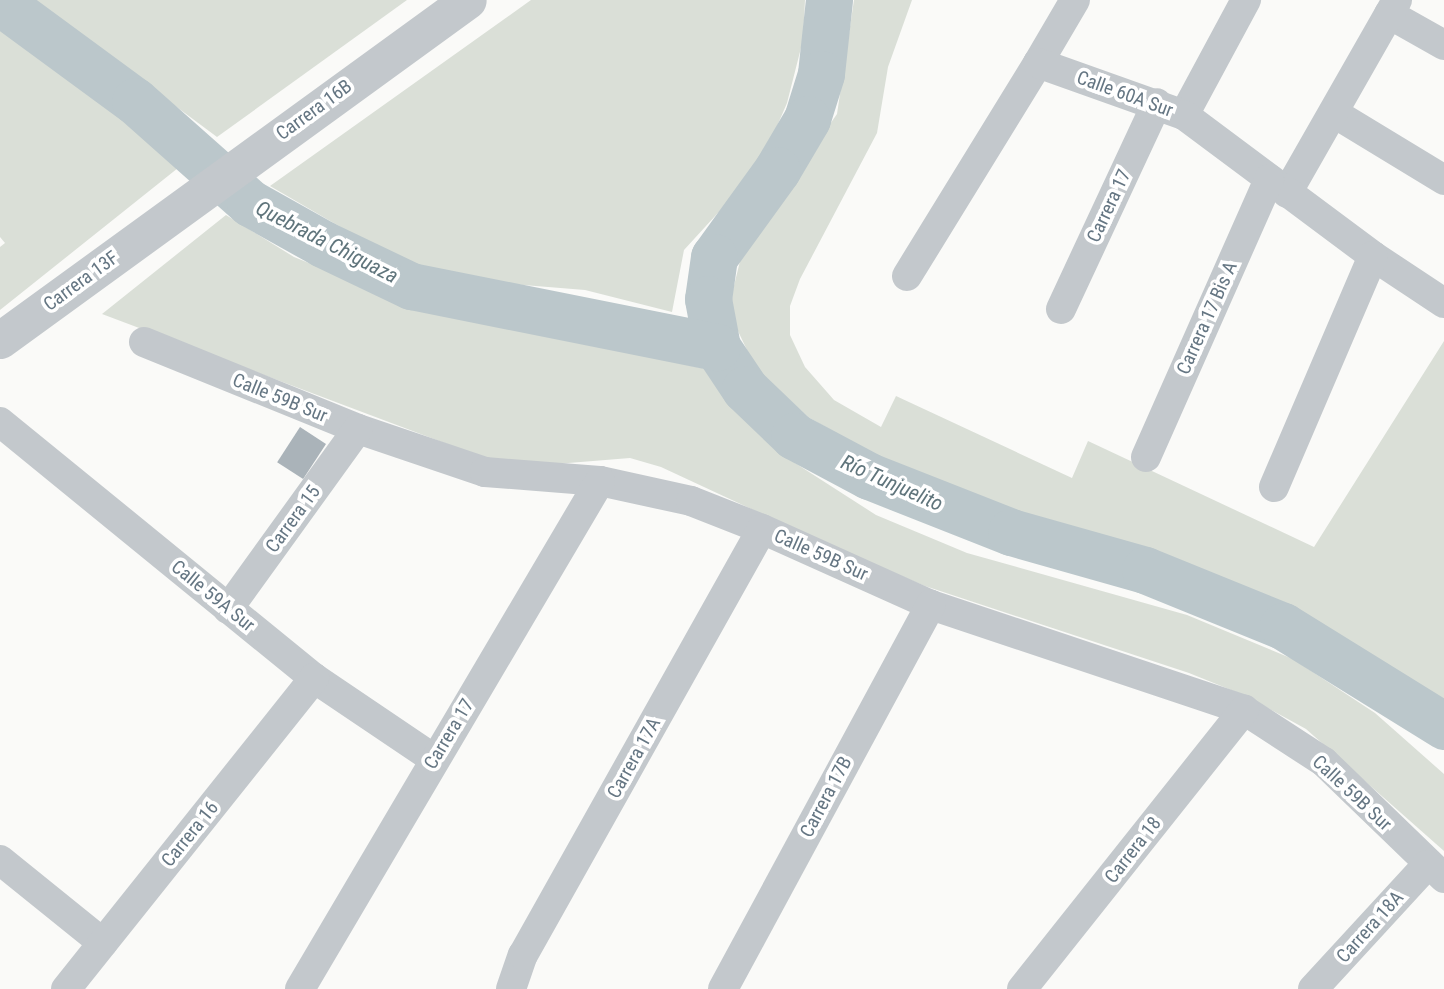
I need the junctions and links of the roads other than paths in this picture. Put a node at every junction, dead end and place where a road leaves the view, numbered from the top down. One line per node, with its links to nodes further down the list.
1 (468, 0): 12 (street, Carrera 16B)
2 (1075, 0): 6 (street)
3 (1246, 0): 9 (street)
4 (1393, 7): 5 (street); 8 (street, Carrera 17 Bis A)
5 (1444, 45)
6 (1038, 63): 7 (street, Calle 60A Sur); 14 (street)
7 (1157, 103): 9 (street, Calle 60A Sur); 16 (street, Carrera 17)
8 (1334, 113): 10 (street); 11 (street, Carrera 17 Bis A)
9 (1184, 115): 11 (street, Calle 60A Sur)
10 (1444, 180)
11 (1278, 186): 13 (street, Calle 60A Sur); 21 (street, Carrera 17 Bis A)
12 (162, 221): 17 (street, Carrera 13F)
13 (1373, 256): 15 (street, Calle 60A Sur); 23 (street)
14 (907, 276)
15 (1444, 303)
16 (1062, 309)
17 (0, 340)
18 (144, 342): 20 (street, Calle 59B Sur)
19 (0, 422): 26 (street, Calle 59A Sur)
20 (358, 429): 22 (street, Calle 59B Sur); 26 (street, Carrera 15)
21 (1146, 457)
22 (600, 481): 24 (street, Calle 59B Sur); 29 (street, Carrera 17)
23 (1275, 487)
24 (762, 529): 25 (street, Calle 59B Sur); 35 (street, Carrera 17A)
25 (930, 605): 28 (street, Calle 59B Sur); 36 (street, Carrera 17B)
26 (228, 609): 27 (street, Calle 59A Sur)
27 (314, 678): 29 (street, Calle 59A Sur); 32 (street, Carrera 16)
28 (1244, 710): 31 (street, Calle 59B Sur); 37 (street, Carrera 18)
29 (434, 759): 34 (street, Carrera 17)
30 (0, 860): 32 (street)
31 (1435, 871): 38 (street, Carrera 18A)
32 (103, 943): 33 (street, Carrera 16)
33 (66, 989)
34 (300, 989)
35 (511, 989)
36 (723, 989)
37 (1023, 989)
38 (1314, 989)

